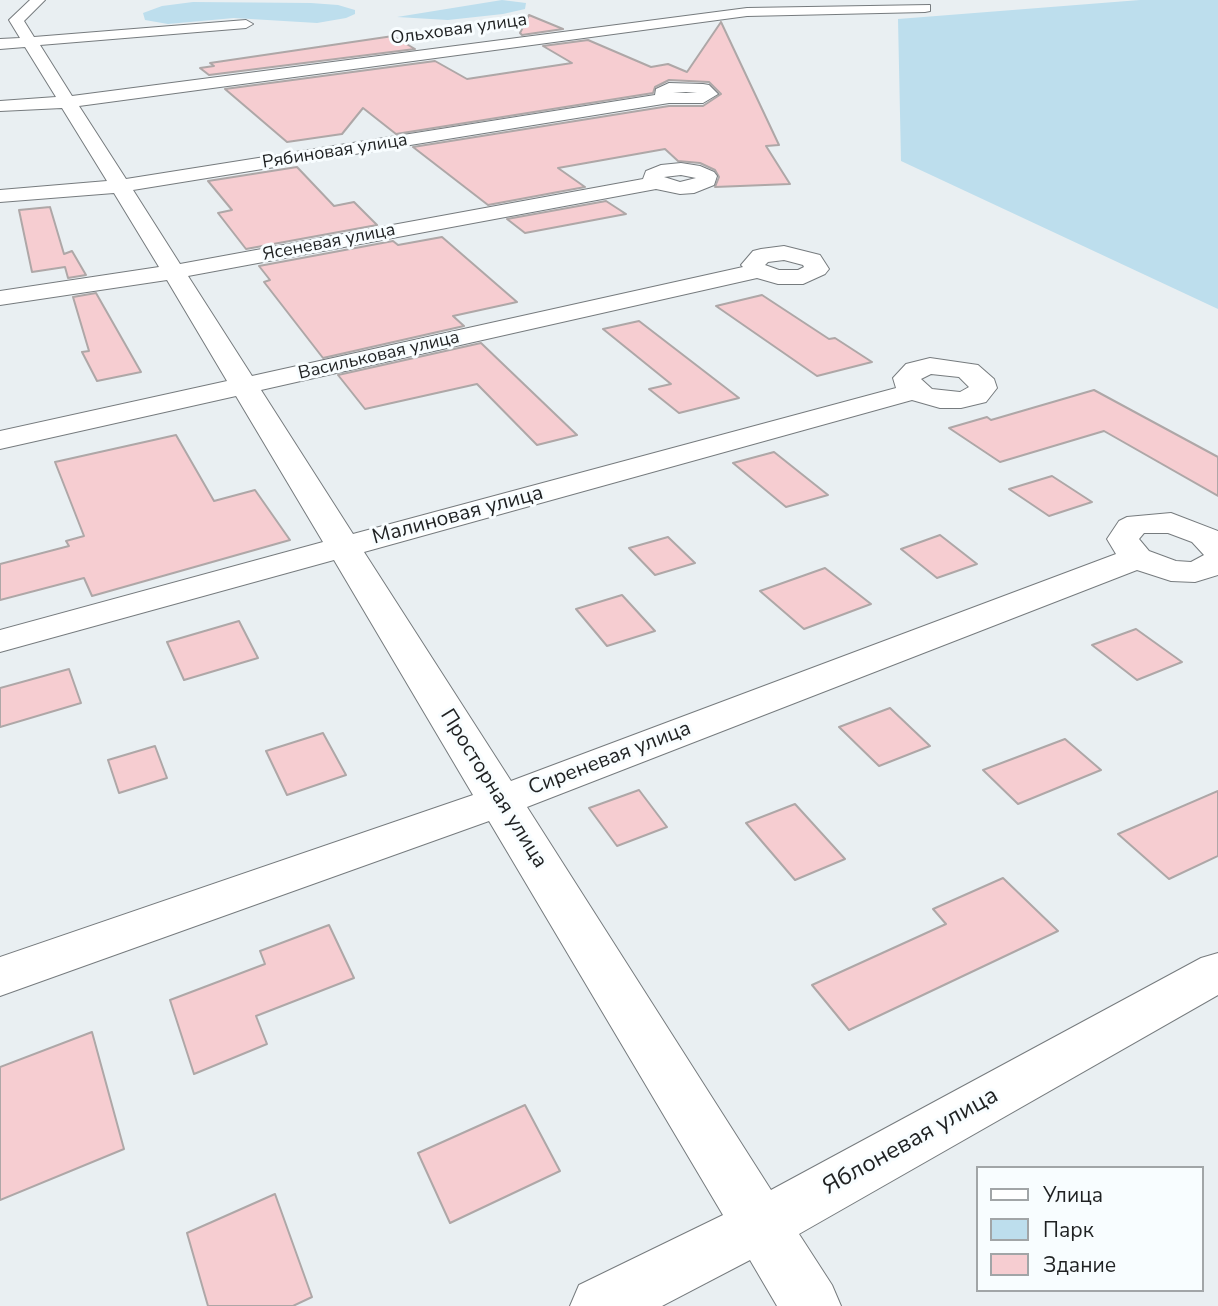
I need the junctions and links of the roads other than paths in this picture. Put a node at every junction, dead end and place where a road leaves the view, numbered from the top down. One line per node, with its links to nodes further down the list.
1 (38, 0): 4 (street, Просторная улица)
2 (925, 8): 7 (street, Ольховая улица)
3 (246, 24): 4 (street)
4 (30, 43): 5 (street); 7 (street, Просторная улица)
5 (0, 44)
6 (669, 98): 10 (street, Рябиновая улица)
7 (68, 102): 8 (street, Ольховая улица); 10 (street, Просторная улица)
8 (0, 106)
9 (656, 183): 13 (street, Ясеневая улица)
10 (121, 186): 11 (street, Рябиновая улица); 13 (street, Просторная улица)
11 (0, 196)
12 (758, 271): 15 (street, Васильковая улица)
13 (174, 272): 14 (street, Ясеневая улица); 15 (street, Просторная улица)
14 (0, 298)
15 (245, 386): 17 (street, Васильковая улица); 18 (street, Просторная улица)
16 (915, 391): 18 (street, Малиновая улица)
17 (0, 440)
18 (344, 548): 22 (street, Малиновая улица); 23 (street, Просторная улица)
19 (1218, 551): 20 (street)
20 (1136, 558): 21 (street); 23 (street, Сиреневая улица)
21 (1218, 560)
22 (0, 640)
23 (500, 801): 25 (street, Сиреневая улица); 26 (street, Просторная улица)
24 (1218, 972): 26 (street, Яблоневая улица)
25 (0, 977)
26 (761, 1224): 27 (street, Яблоневая улица); 28 (street, Просторная улица)
27 (600, 1306)
28 (811, 1306)

